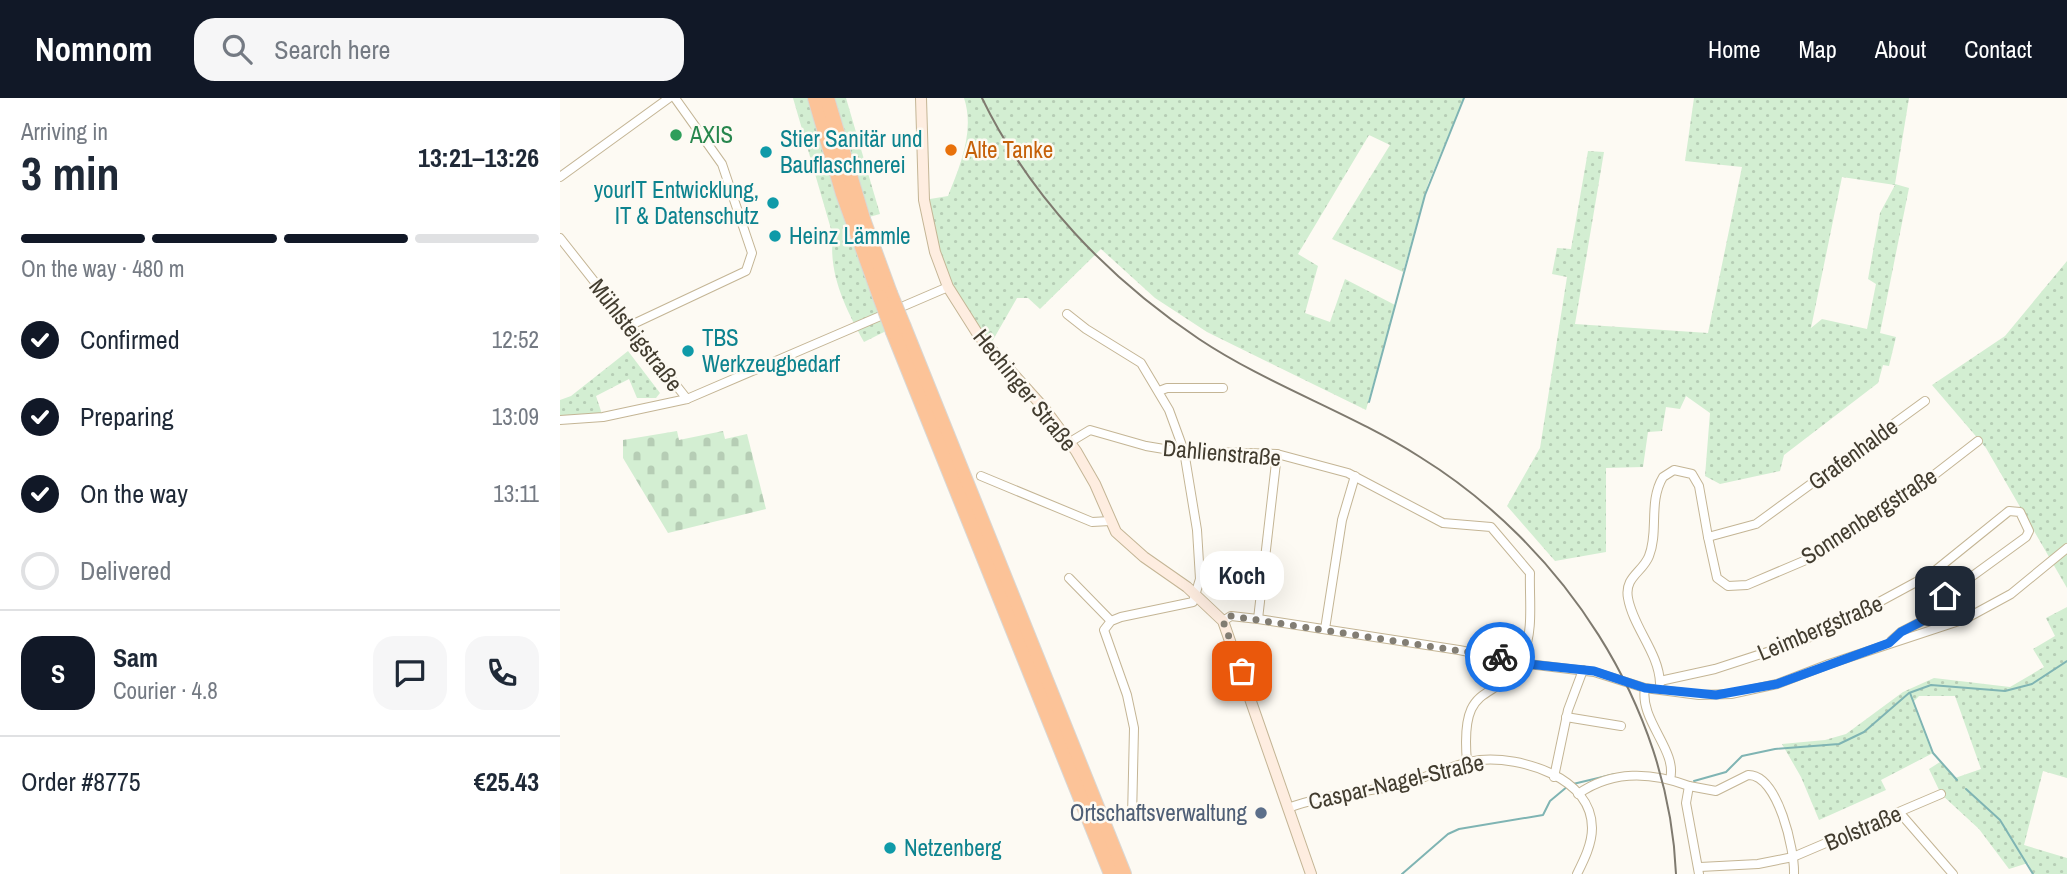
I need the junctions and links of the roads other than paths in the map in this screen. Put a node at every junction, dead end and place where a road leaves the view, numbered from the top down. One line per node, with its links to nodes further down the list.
1 (669, 98): 6 (street)
2 (675, 98): 11 (street)
3 (815, 98): 9 (highway)
4 (827, 98): 9 (highway)
5 (921, 98): 8 (street, Hechinger Straße)
6 (560, 177)
7 (560, 238): 11 (street, Mühlsteigstraße)
8 (948, 287): 15 (street); 19 (street, Hechinger Straße)
9 (885, 295): 12 (highway, bridge)
10 (1067, 314): 14 (street)
11 (629, 326): 15 (street, Mühlsteigstraße)
12 (899, 329): 51 (highway); 52 (highway)
13 (1223, 388): 14 (street)
14 (1158, 391): 20 (street)
15 (687, 398): 17 (street)
16 (1925, 401): 25 (street, Grafenhalde)
17 (560, 420)
18 (1978, 441): 25 (street, Sonnenbergstraße)
19 (1070, 442): 20 (street, Dahlienstraße); 24 (street, Hechinger Straße)
20 (1184, 451): 21 (street, Dahlienstraße); 28 (street)
21 (1278, 454): 23 (street, Dahlienstraße); 29 (street)
22 (981, 476): 24 (street)
23 (1355, 476): 32 (street); 34 (street, Dahlienstraße)
24 (1110, 521): 28 (street, Hechinger Straße)
25 (1708, 537): 36 (street, Sonnenbergstraße)
26 (2067, 548): 33 (street)
27 (1069, 578): 30 (street)
28 (1198, 596): 30 (street); 31 (street, Hechinger Straße)
29 (1258, 619): 31 (street); 32 (street)
30 (1111, 621): 48 (street)
31 (1223, 621): 46 (street, Hechinger Straße)
32 (1325, 629): 34 (street)
33 (1889, 643): 36 (street); 36 (street, Leimbergstraße)
34 (1519, 662): 35 (street); 40 (street)
35 (1583, 670): 37 (street); 38 (street)
36 (1660, 685): 37 (street)
37 (1645, 688): 42 (street)
38 (1566, 717): 39 (street); 41 (street)
39 (1621, 726)
40 (1467, 762): 41 (street, Caspar-Nagel-Straße); 46 (street, Caspar-Nagel-Straße)
41 (1554, 777): 44 (street, Caspar-Nagel-Straße)
42 (1670, 779): 43 (street); 44 (street)
43 (1689, 786): 49 (street); 50 (street)
44 (1575, 792): 54 (street, Caspar-Nagel-Straße)
45 (1941, 794): 47 (street, Bolstraße)
46 (1287, 808): 53 (street, Hechinger Straße)
47 (1900, 813): 49 (street, Bolstraße); 56 (street)
48 (1132, 818)
49 (1793, 857): 50 (street, Bolstraße); 55 (street)
50 (1700, 871)
51 (1111, 874)
52 (1124, 874)
53 (1311, 874)
54 (1577, 874)
55 (1794, 874)
56 (1953, 874)

